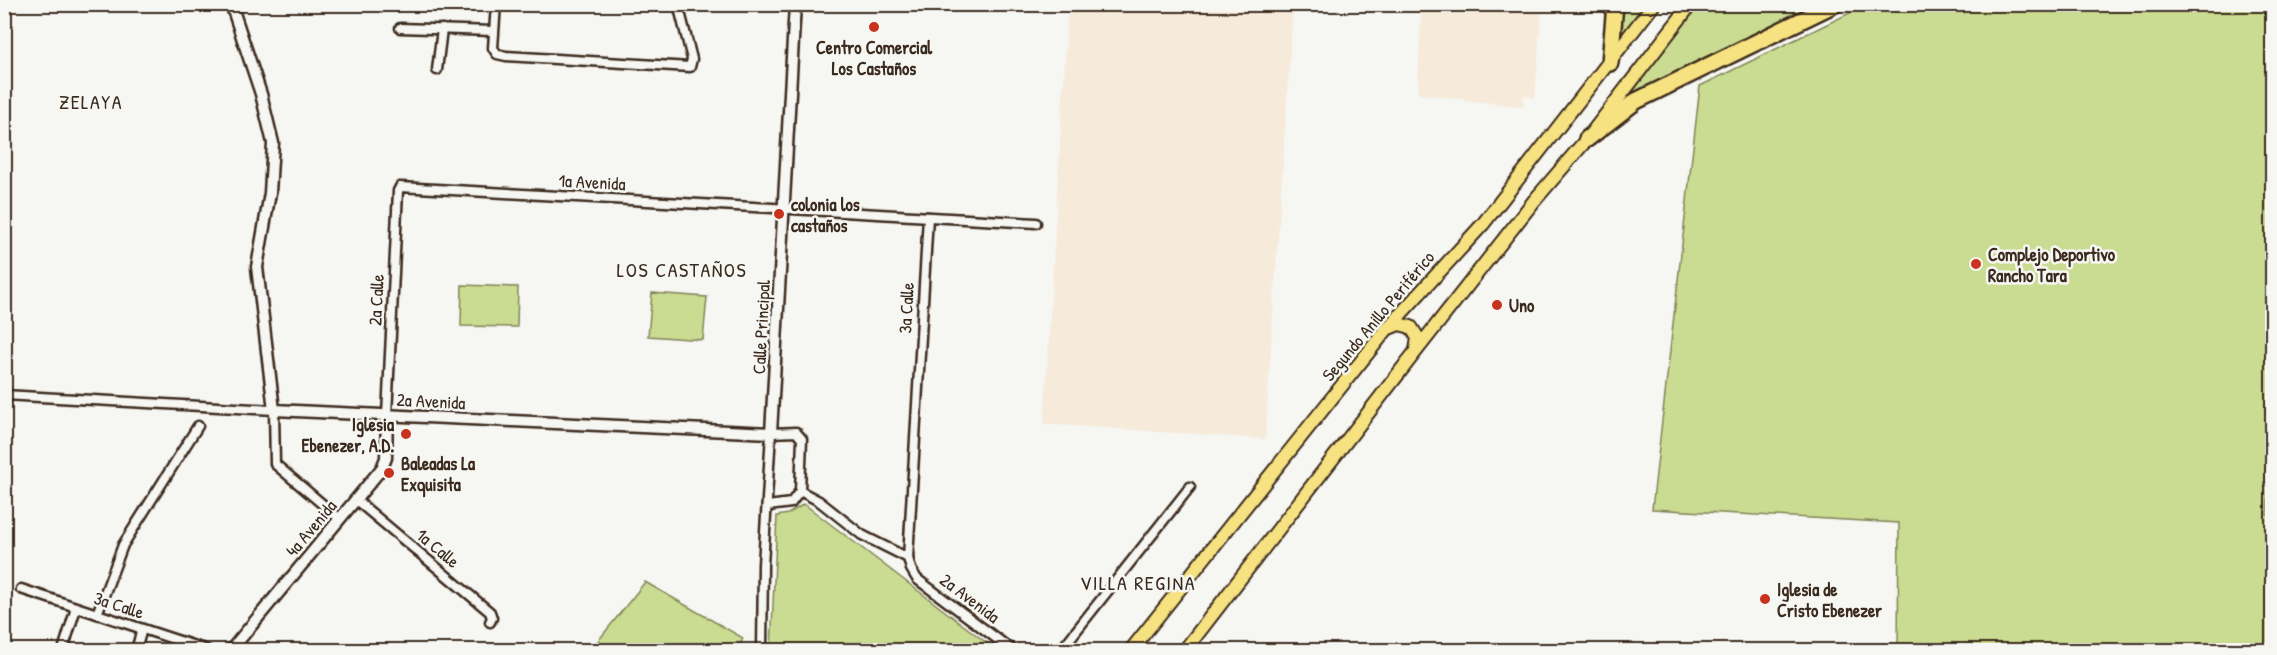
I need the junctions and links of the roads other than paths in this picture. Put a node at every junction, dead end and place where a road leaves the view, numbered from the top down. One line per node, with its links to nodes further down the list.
1 (231, 4): 22 (street)
2 (496, 4): 11 (street)
3 (678, 4): 11 (street)
4 (795, 4): 16 (street, Calle Principal)
5 (1616, 4): 12 (highway)
6 (1654, 4): 12 (main road, Segundo Anillo Periférico)
7 (1691, 4): 14 (main road)
8 (1835, 4): 14 (highway)
9 (400, 28): 10 (street)
10 (442, 29): 11 (street); 13 (street)
11 (493, 31)
12 (1610, 63): 19 (main road, Segundo Anillo Periférico)
13 (437, 70)
14 (1587, 139): 20 (main road)
15 (400, 187): 16 (street, 1a Avenida); 23 (street, 2a Calle)
16 (782, 209): 17 (street, 1a Avenida); 25 (street, Calle Principal)
17 (928, 217): 18 (street, 1a Avenida); 31 (street, 3a Calle)
18 (1036, 222)
19 (1387, 329): 20 (main road); 45 (main road, Segundo Anillo Periférico)
20 (1416, 351): 46 (main road)
21 (4, 394): 22 (street, 2a Avenida)
22 (274, 410): 23 (street, 2a Avenida); 30 (street)
23 (387, 415): 25 (street, 2a Avenida); 28 (street, 4a Avenida)
24 (198, 426): 35 (street)
25 (771, 433): 27 (street, 2a Avenida); 29 (street, Calle Principal)
26 (1190, 487): 44 (street)
27 (800, 491): 29 (street); 31 (street)
28 (356, 500): 30 (street, 4a Avenida); 36 (street, 1a Calle)
29 (768, 506): 42 (street, Calle Principal)
30 (340, 519): 41 (street, 4a Avenida)
31 (908, 558): 32 (street, 3a Calle)
32 (911, 569): 43 (street, 2a Avenida)
33 (21, 589): 34 (street, 3a Calle)
34 (76, 608): 35 (street, 3a Calle); 38 (street)
35 (98, 614): 37 (street, 3a Calle)
36 (489, 622)
37 (142, 629): 39 (street); 40 (street, 3a Calle)
38 (63, 651)
39 (136, 651)
40 (207, 651)
41 (231, 651)
42 (762, 651)
43 (1012, 651)
44 (1062, 651)
45 (1131, 651)
46 (1185, 651)

